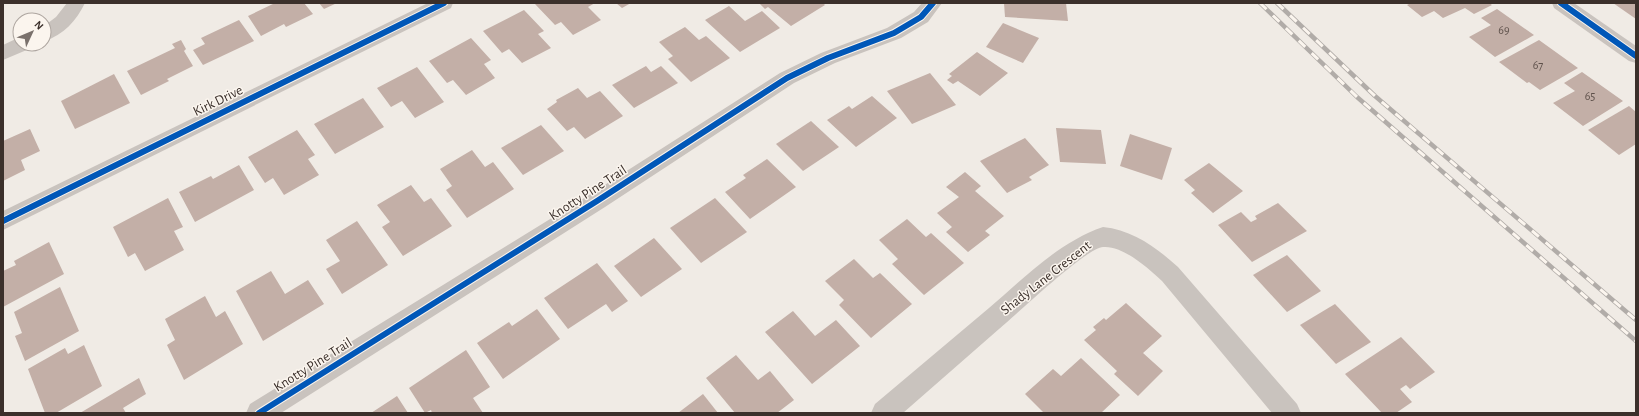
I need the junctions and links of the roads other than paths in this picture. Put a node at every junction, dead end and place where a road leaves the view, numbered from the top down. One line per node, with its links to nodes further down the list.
1 (76, 3): 5 (street)
2 (444, 3): 7 (street, Kirk Drive)
3 (933, 3): 8 (street, Knotty Pine Trail)
4 (1561, 3): 6 (street)
5 (52, 31)
6 (1636, 56)
7 (3, 221)
8 (258, 413)
9 (884, 413): 10 (street, Shady Lane Crescent)
10 (1288, 413)

